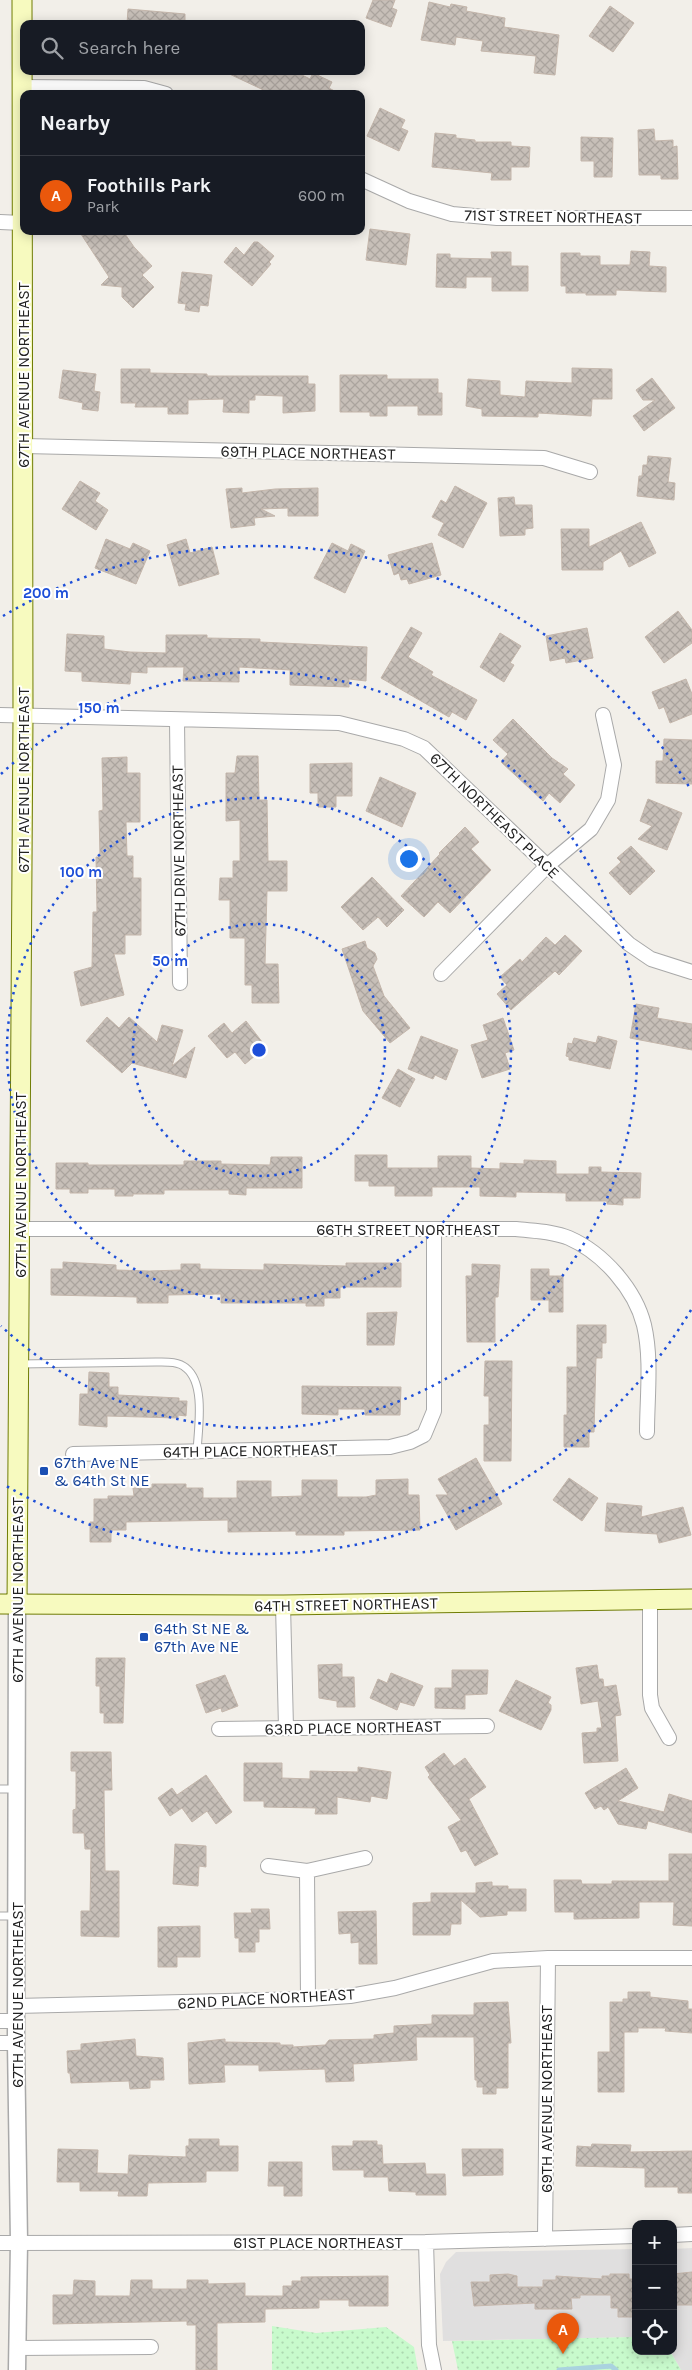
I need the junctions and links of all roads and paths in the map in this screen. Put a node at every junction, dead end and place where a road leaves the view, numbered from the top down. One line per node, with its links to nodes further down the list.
1 (22, 0): 2 (main road, 67TH AVENUE NORTHEAST)
2 (22, 20)
3 (22, 75): 4 (main road, 67TH AVENUE NORTHEAST)
4 (22, 87): 5 (street)
5 (151, 90)
6 (365, 181): 7 (street, 71ST STREET NORTHEAST)
7 (692, 218)
8 (0, 222): 9 (street)
9 (20, 223)
10 (22, 235): 11 (main road, 67TH AVENUE NORTHEAST)
11 (24, 446): 12 (street, 69TH PLACE NORTHEAST); 15 (main road, 67TH AVENUE NORTHEAST)
12 (590, 472)
13 (0, 715): 15 (street, 67TH NORTHEAST PLACE)
14 (603, 715): 17 (street)
15 (23, 716): 16 (street, 67TH NORTHEAST PLACE); 21 (main road, 67TH AVENUE NORTHEAST)
16 (177, 720): 17 (street, 67TH NORTHEAST PLACE); 20 (street, 67TH DRIVE NORTHEAST)
17 (548, 865): 18 (street, 67TH NORTHEAST PLACE); 19 (street)
18 (692, 972)
19 (442, 974)
20 (180, 983)
21 (20, 1229): 22 (street, 66TH STREET NORTHEAST); 23 (main road, 67TH AVENUE NORTHEAST)
22 (434, 1230): 24 (street, 66TH STREET NORTHEAST); 25 (street, 64TH PLACE NORTHEAST)
23 (19, 1364): 25 (lane); 29 (main road, 67TH AVENUE NORTHEAST)
24 (647, 1432)
25 (197, 1452): 26 (street, 64TH PLACE NORTHEAST)
26 (73, 1454)
27 (650, 1599): 28 (main road, 64TH STREET NORTHEAST); 30 (main road, 64TH STREET NORTHEAST); 34 (street)
28 (692, 1599)
29 (9, 1605): 30 (main road, 64TH STREET NORTHEAST); 36 (street, 67TH AVENUE NORTHEAST)
30 (283, 1605): 32 (street)
31 (486, 1726): 32 (street, 63RD PLACE NORTHEAST)
32 (286, 1728): 33 (street, 63RD PLACE NORTHEAST)
33 (219, 1729)
34 (669, 1738)
35 (0, 1789): 36 (lane)
36 (17, 1789): 40 (street, 67TH AVENUE NORTHEAST)
37 (365, 1858): 39 (street)
38 (268, 1866): 39 (street)
39 (307, 1871): 43 (street)
40 (8, 1916): 44 (street, 67TH AVENUE NORTHEAST)
41 (548, 1958): 42 (street, 62ND PLACE NORTHEAST); 43 (street, 62ND PLACE NORTHEAST); 49 (street, 69TH AVENUE NORTHEAST)
42 (692, 1958)
43 (308, 1999): 44 (street, 62ND PLACE NORTHEAST)
44 (11, 2016): 45 (street, 67TH AVENUE NORTHEAST)
45 (8, 2043): 50 (street, 67TH AVENUE NORTHEAST)
46 (692, 2234): 47 (street)
47 (677, 2235)
48 (632, 2236): 49 (street, 61ST PLACE NORTHEAST)
49 (545, 2240): 51 (street, 61ST PLACE NORTHEAST)
50 (19, 2242): 51 (street, 61ST PLACE NORTHEAST); 52 (street, 61ST PLACE NORTHEAST); 54 (street, 67TH AVENUE NORTHEAST)
51 (426, 2242): 56 (street)
52 (0, 2243)
53 (151, 2347): 54 (street)
54 (17, 2348): 55 (street, 67TH AVENUE NORTHEAST)
55 (17, 2370)
56 (434, 2370)

